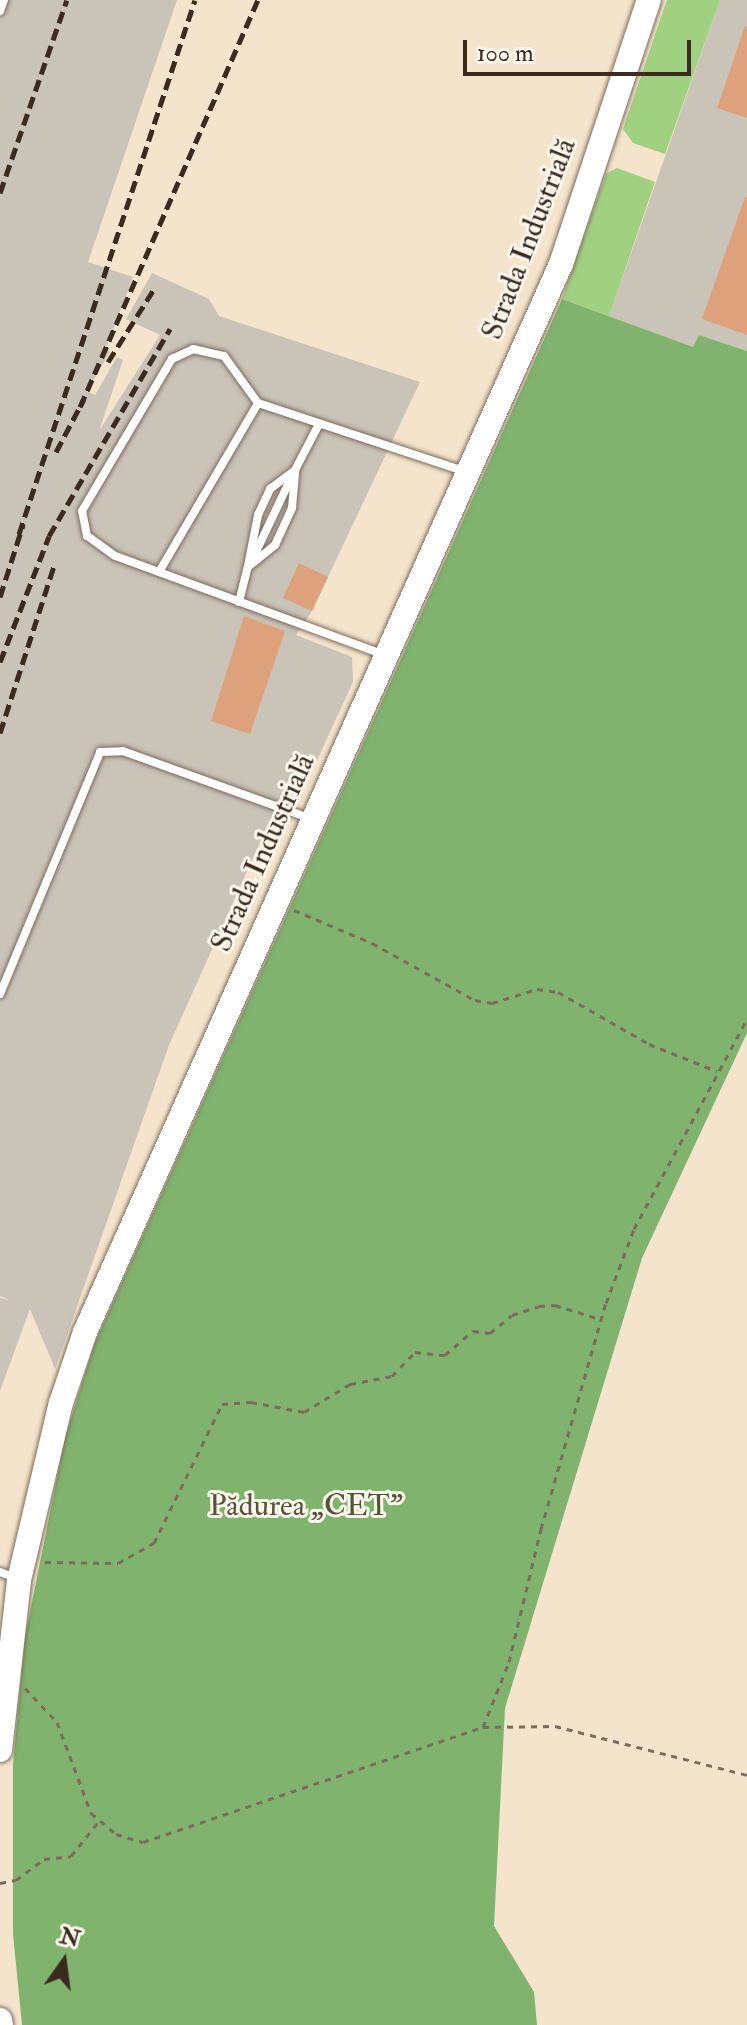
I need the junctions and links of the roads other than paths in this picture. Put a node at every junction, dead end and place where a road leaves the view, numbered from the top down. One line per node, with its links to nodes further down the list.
1 (4, 0): 3 (lane)
2 (649, 0): 7 (street, Strada Industrială)
3 (0, 11)
4 (258, 403): 5 (lane); 9 (lane); 9 (lane)
5 (319, 424): 6 (lane); 7 (lane)
6 (295, 470): 8 (lane); 8 (lane); 8 (lane)
7 (464, 471): 11 (street, Strada Industrială)
8 (248, 567): 10 (lane)
9 (159, 572): 10 (lane)
10 (239, 602): 11 (lane)
11 (386, 655): 12 (street, Strada Industrială)
12 (313, 819): 13 (lane); 14 (street, Strada Industrială)
13 (0, 994)
14 (13, 1573): 15 (street, Strada Industrială)
15 (0, 1750)

